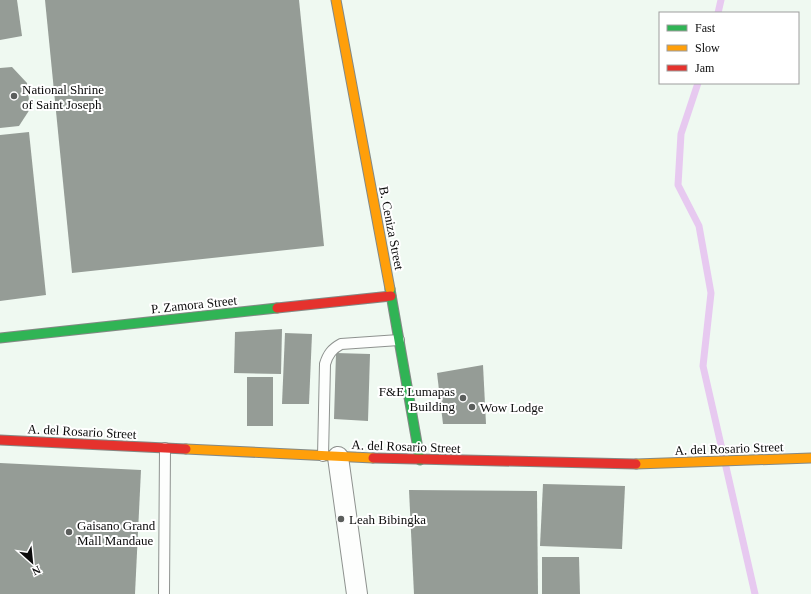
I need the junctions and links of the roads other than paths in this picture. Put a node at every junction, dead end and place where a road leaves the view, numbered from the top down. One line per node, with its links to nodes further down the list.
1 (336, 0): 2 (street, B. Ceniza Street)
2 (391, 296): 3 (street, P. Zamora Street); 4 (street, B. Ceniza Street)
3 (0, 338)
4 (399, 340): 7 (lane); 9 (street, B. Ceniza Street)
5 (0, 440): 6 (street, A. del Rosario Street)
6 (165, 448): 7 (street, A. del Rosario Street); 10 (lane)
7 (330, 456): 9 (street, A. del Rosario Street); 11 (street)
8 (811, 458): 9 (street, A. del Rosario Street)
9 (420, 460)
10 (164, 594)
11 (357, 594)

